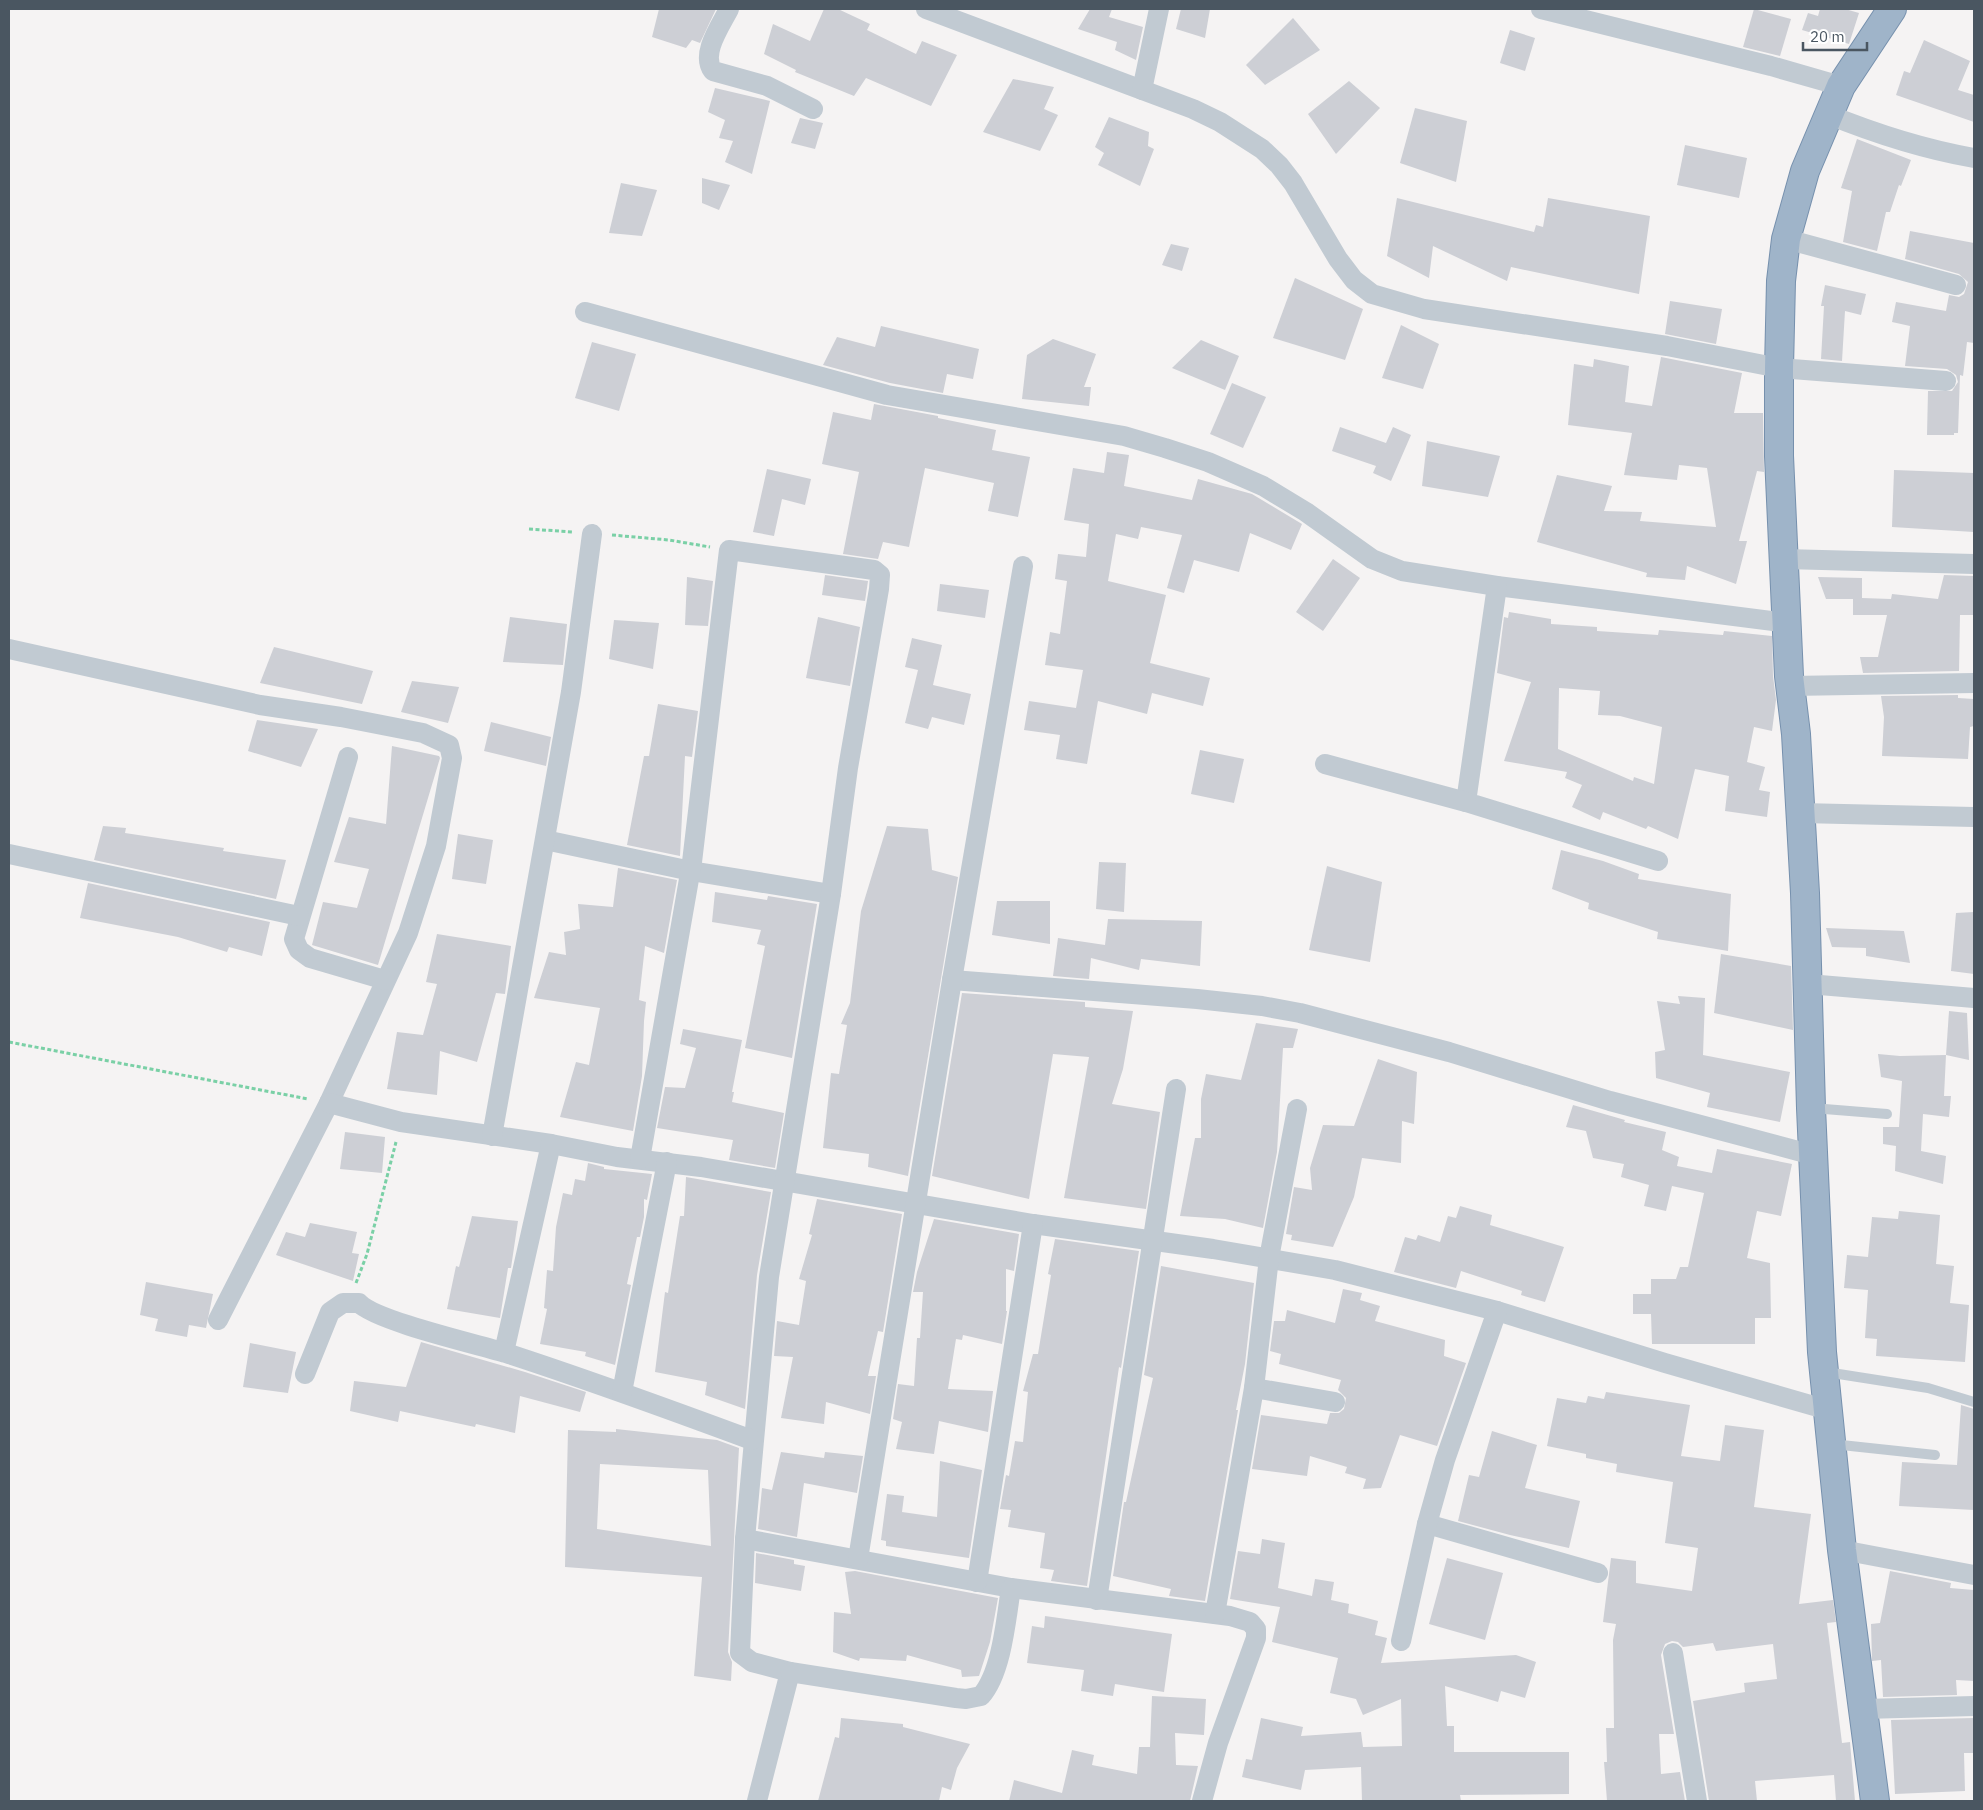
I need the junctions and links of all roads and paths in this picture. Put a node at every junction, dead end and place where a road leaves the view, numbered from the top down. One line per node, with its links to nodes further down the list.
1 (729, 9): 8 (street)
2 (926, 9): 7 (street)
3 (1159, 9): 7 (street)
4 (1541, 9): 6 (street)
5 (1892, 9): 6 (highway)
6 (1841, 86): 9 (highway)
7 (1142, 90): 14 (street)
8 (813, 109)
9 (1827, 114): 10 (street); 11 (highway)
10 (1974, 158)
11 (1786, 239): 12 (street); 14 (highway)
12 (1956, 285)
13 (585, 312): 22 (street)
14 (1779, 368): 15 (street); 19 (highway)
15 (1946, 381)
16 (529, 529): 17 (path)
17 (592, 534): 18 (path); 32 (street)
18 (730, 550): 35 (street); 36 (street)
19 (1784, 559): 20 (street); 23 (highway)
20 (1974, 564)
21 (1023, 566): 39 (street)
22 (1497, 586): 23 (street); 29 (street)
23 (1788, 623): 26 (highway)
24 (9, 649): 38 (street)
25 (1974, 683): 26 (street)
26 (1790, 686): 30 (highway)
27 (348, 757): 37 (street)
28 (1325, 764): 29 (street)
29 (1466, 802): 34 (street)
30 (1800, 813): 31 (street); 40 (highway)
31 (1974, 817)
32 (545, 840): 35 (street); 49 (street)
33 (9, 854): 37 (street)
34 (1658, 861)
35 (690, 870): 36 (street); 52 (street)
36 (831, 894): 54 (street)
37 (299, 916): 38 (street)
38 (385, 980): 44 (street)
39 (952, 980): 51 (street); 55 (street)
40 (1808, 984): 41 (street); 45 (highway)
41 (1974, 998)
42 (9, 1042): 44 (path)
43 (1176, 1089): 57 (street)
44 (329, 1103): 48 (street); 61 (street)
45 (1811, 1108): 47 (lane); 51 (highway)
46 (1297, 1109): 58 (street)
47 (1887, 1114)
48 (401, 1122): 49 (street); 59 (path)
49 (492, 1136): 50 (street)
50 (551, 1144): 52 (street); 62 (street)
51 (1813, 1154): 63 (highway)
52 (640, 1160): 53 (street)
53 (667, 1162): 54 (street); 66 (street)
54 (783, 1181): 55 (street); 70 (street)
55 (917, 1203): 56 (street); 76 (street)
56 (1033, 1224): 57 (street); 79 (street)
57 (1152, 1240): 58 (street); 81 (street)
58 (1269, 1258): 60 (street); 65 (street)
59 (360, 1303): 62 (street); 64 (street)
60 (1497, 1311): 69 (street); 73 (street)
61 (218, 1320)
62 (504, 1352): 66 (street)
63 (1825, 1372): 68 (lane); 69 (highway)
64 (305, 1374)
65 (1254, 1388): 67 (street); 82 (street)
66 (622, 1392): 70 (street)
67 (1335, 1402)
68 (1974, 1402)
69 (1828, 1410): 71 (highway)
70 (752, 1440): 74 (street)
71 (1831, 1444): 72 (lane); 75 (highway)
72 (1935, 1455)
73 (1427, 1524): 77 (street); 83 (street)
74 (745, 1539): 76 (street); 85 (street)
75 (1842, 1550): 78 (street); 87 (highway)
76 (858, 1559): 79 (street)
77 (1598, 1573)
78 (1974, 1575)
79 (977, 1582): 80 (street)
80 (1011, 1588): 81 (street); 85 (street)
81 (1097, 1600): 82 (street)
82 (1215, 1614): 89 (street)
83 (1402, 1641)
84 (1673, 1653): 90 (street)
85 (790, 1672): 88 (street)
86 (1974, 1706): 87 (street)
87 (1864, 1709): 91 (highway)
88 (757, 1801)
89 (1202, 1801)
90 (1697, 1801)
91 (1875, 1801)

